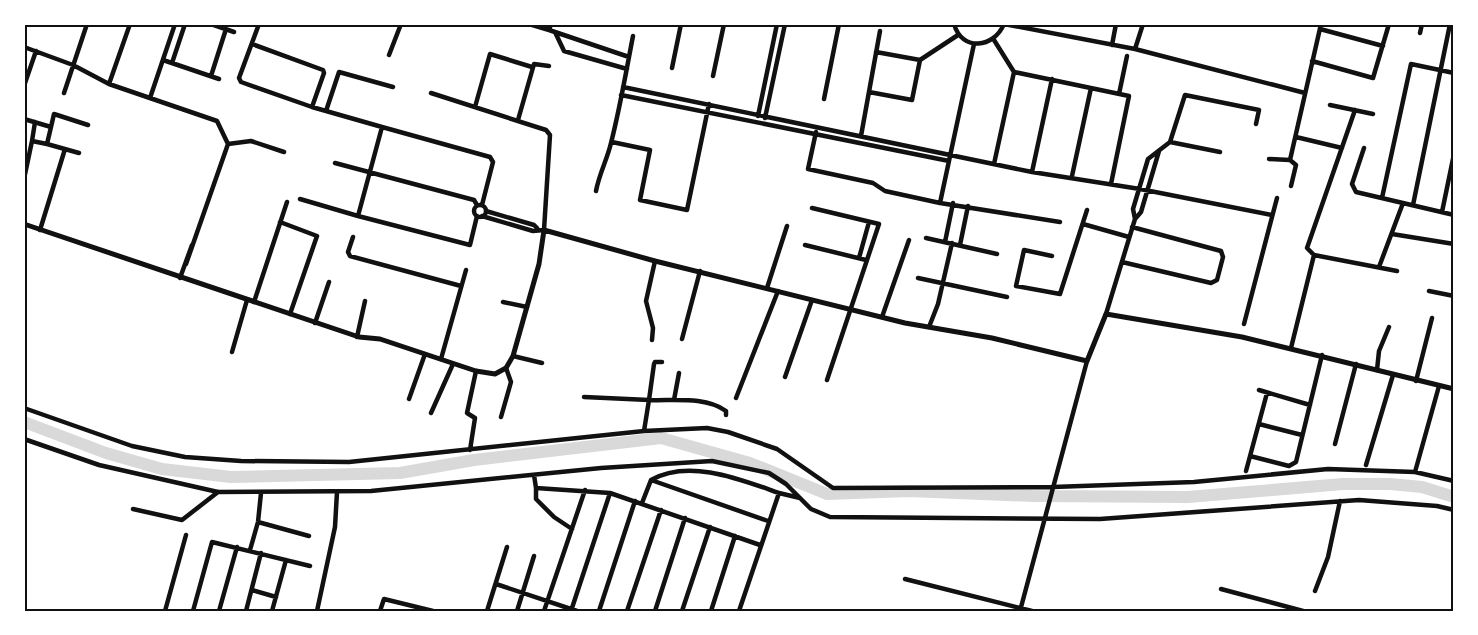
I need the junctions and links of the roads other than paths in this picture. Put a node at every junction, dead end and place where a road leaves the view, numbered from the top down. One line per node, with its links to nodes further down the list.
1 (130, 24): 60 (street)
2 (175, 24): 43 (street)
3 (185, 24): 46 (street)
4 (211, 24): 23 (street)
5 (259, 24): 32 (street)
6 (400, 24): 40 (street)
7 (529, 24): 24 (street)
8 (551, 24): 24 (street)
9 (681, 24): 50 (street)
10 (724, 24): 56 (street)
11 (777, 24): 80 (street)
12 (785, 24): 82 (street)
13 (839, 24): 72 (street)
14 (954, 24): 29 (street)
15 (1004, 24): 31 (street); 34 (street)
16 (1116, 24): 34 (street)
17 (1143, 24): 37 (street)
18 (1389, 24): 35 (street)
19 (1422, 24): 28 (street)
20 (1450, 24): 52 (street)
21 (85, 25): 47 (street)
22 (1320, 26): 35 (street); 45 (street)
23 (226, 29): 26 (street); 55 (street)
24 (549, 30): 27 (street)
25 (880, 31): 39 (street)
26 (234, 32)
27 (555, 33): 42 (street); 51 (street)
28 (1420, 33)
29 (958, 35): 33 (street); 44 (street)
30 (633, 36): 42 (street)
31 (994, 39): 33 (street); 53 (street)
32 (252, 44): 75 (street); 75 (street)
33 (974, 44): 109 (street)
34 (1112, 45): 37 (street)
35 (1383, 46): 45 (street)
36 (24, 47): 38 (street)
37 (1135, 49): 68 (street)
38 (36, 51): 47 (street); 57 (street)
39 (876, 52): 44 (street); 65 (street)
40 (389, 56)
41 (1127, 56): 69 (street)
42 (629, 57): 51 (street)
43 (163, 60): 46 (street); 71 (street)
44 (920, 60): 65 (street)
45 (1312, 61): 68 (street)
46 (172, 63): 55 (street)
47 (73, 65): 60 (street); 66 (street)
48 (549, 66): 49 (street)
49 (532, 67): 76 (street); 84 (street)
50 (672, 68)
51 (627, 69): 63 (street)
52 (1440, 70): 54 (street); 124 (street); 132 (street)
53 (1014, 72): 59 (street); 113 (street)
54 (1454, 73)
55 (211, 76): 58 (street)
56 (713, 76)
57 (25, 79): 61 (street)
58 (219, 79)
59 (1052, 80): 64 (street); 115 (street)
60 (109, 84): 71 (street)
61 (24, 86)
62 (393, 87): 78 (street)
63 (623, 87): 70 (street); 73 (street)
64 (1090, 88): 69 (street); 116 (street)
65 (869, 92): 94 (street)
66 (64, 93)
67 (431, 93): 76 (street)
68 (1305, 93): 95 (street)
69 (1119, 94): 118 (street)
70 (621, 95): 79 (street); 97 (street)
71 (150, 98): 100 (street)
72 (824, 99)
73 (709, 104): 79 (street); 80 (street)
74 (1330, 105): 77 (street)
75 (312, 107): 78 (street)
76 (475, 107): 84 (street)
77 (1355, 110): 81 (street); 101 (street)
78 (326, 111): 92 (street)
79 (707, 111): 86 (street); 97 (street)
80 (758, 114): 82 (street); 86 (street)
81 (1373, 114)
82 (766, 116): 87 (street); 90 (street)
83 (24, 119): 85 (street)
84 (518, 120): 152 (street)
85 (35, 122): 91 (street); 96 (street)
86 (757, 122): 87 (street)
87 (765, 123): 93 (street)
88 (1256, 124): 98 (street)
89 (87, 125): 91 (street)
90 (817, 126): 93 (street); 94 (street)
91 (51, 127): 99 (street)
92 (382, 128): 114 (street); 130 (street)
93 (815, 133): 109 (street); 127 (street)
94 (861, 136): 109 (street)
95 (1296, 137): 101 (street); 111 (street)
96 (32, 141): 99 (street); 117 (street)
97 (612, 142): 122 (street)
98 (1170, 142): 104 (street); 106 (street)
99 (47, 144): 103 (street)
100 (228, 144): 105 (street); 174 (street)
101 (1342, 148): 164 (street)
102 (1364, 148): 124 (street)
103 (65, 149): 107 (street); 150 (street)
104 (1159, 151): 120 (street); 121 (street)
105 (284, 152)
106 (1220, 152)
107 (79, 153)
108 (1454, 154): 136 (street)
109 (950, 158): 113 (street); 127 (street)
110 (1269, 159): 111 (street)
111 (1290, 160): 119 (street)
112 (335, 163): 114 (street)
113 (994, 164): 115 (street)
114 (370, 172): 130 (street); 139 (street)
115 (1032, 172): 116 (street)
116 (1072, 176): 118 (street)
117 (24, 179)
118 (1111, 183): 120 (street)
119 (1291, 186)
120 (1140, 189): 121 (street); 142 (street)
121 (1147, 190): 137 (street); 142 (street)
122 (597, 191)
123 (1277, 198): 137 (street)
124 (1382, 198): 129 (street)
125 (300, 199): 139 (street)
126 (287, 202): 143 (street)
127 (940, 202): 128 (street)
128 (953, 203): 131 (street); 158 (street)
129 (1403, 203): 132 (street); 153 (street)
130 (479, 205): 135 (street); 140 (street)
131 (968, 206): 145 (street); 160 (street)
132 (1413, 206): 136 (street)
133 (812, 208): 144 (street)
134 (1087, 210): 148 (street)
135 (486, 211): 140 (street); 152 (street)
136 (1442, 212): 138 (street)
137 (1272, 215): 195 (street)
138 (1454, 215)
139 (358, 216): 140 (street)
140 (480, 216): 152 (street)
141 (881, 216): 147 (street)
142 (1135, 219): 151 (street)
143 (280, 222): 185 (street); 190 (street)
144 (869, 222): 147 (street); 166 (street)
145 (1060, 222)
146 (24, 224): 150 (street)
147 (879, 224): 167 (street)
148 (1083, 224): 155 (street); 165 (street)
149 (787, 226): 179 (street)
150 (41, 227): 174 (street)
151 (1132, 227): 155 (street); 169 (street)
152 (540, 229): 168 (street); 188 (street)
153 (1392, 234): 161 (street); 170 (street)
154 (353, 237): 178 (street)
155 (1129, 237): 169 (street)
156 (926, 238): 158 (street)
157 (909, 240): 192 (street)
158 (945, 242): 159 (street)
159 (952, 243): 160 (street); 177 (street)
160 (960, 244): 163 (street)
161 (1454, 244)
162 (805, 245): 166 (street)
163 (997, 254)
164 (1314, 255): 170 (street); 201 (street)
165 (1052, 256)
166 (859, 258): 167 (street)
167 (866, 260): 189 (street)
168 (655, 261): 172 (street); 200 (street)
169 (1122, 262): 191 (street)
170 (1379, 267): 173 (street)
171 (466, 270): 178 (street)
172 (700, 271): 179 (street); 199 (street)
173 (1397, 271)
174 (180, 278): 185 (street)
175 (918, 278): 177 (street)
176 (329, 282): 194 (street)
177 (942, 284): 183 (street); 196 (street)
178 (461, 286): 206 (street)
179 (767, 288): 180 (street)
180 (778, 291): 184 (street); 225 (street)
181 (1429, 291): 182 (street)
182 (1454, 296)
183 (1007, 297)
184 (812, 300): 189 (street); 217 (street)
185 (250, 301): 190 (street); 202 (street)
186 (365, 301): 198 (street)
187 (503, 302): 188 (street)
188 (527, 307): 205 (street)
189 (849, 309): 192 (street); 218 (street)
190 (290, 314): 194 (street)
191 (1106, 314): 201 (street); 207 (street)
192 (882, 317): 196 (street)
193 (1432, 318): 219 (street)
194 (315, 323): 198 (street)
195 (1244, 324)
196 (929, 327): 207 (street)
197 (1389, 327): 213 (street)
198 (357, 337): 203 (street)
199 (682, 339)
200 (652, 340)
201 (1291, 348): 204 (street)
202 (232, 352)
203 (425, 354): 206 (street); 226 (street)
204 (1322, 355): 211 (street); 229 (street)
205 (513, 356): 209 (street); 212 (street)
206 (441, 359): 210 (street)
207 (1088, 361): 248 (street)
208 (662, 362): 227 (street)
209 (542, 363)
210 (453, 364): 214 (street); 231 (street)
211 (1356, 364): 213 (street); 238 (street)
212 (506, 369): 214 (street); 233 (street)
213 (1377, 370): 216 (street)
214 (476, 371): 239 (street)
215 (678, 373): 228 (street)
216 (1393, 375): 219 (street); 241 (street)
217 (785, 377)
218 (827, 380)
219 (1416, 381): 220 (street)
220 (1439, 386): 221 (street); 243 (street)
221 (1454, 389)
222 (1258, 390): 223 (street)
223 (1267, 393): 229 (street); 234 (street)
224 (584, 397): 227 (street)
225 (736, 398)
226 (409, 399)
227 (648, 400): 228 (street); 235 (street)
228 (674, 400): 232 (street)
229 (1310, 405): 236 (street)
230 (24, 408): 239 (street)
231 (431, 413)
232 (726, 415)
233 (501, 417)
234 (1259, 424): 236 (street); 240 (street)
235 (644, 431): 239 (street); 248 (street)
236 (1302, 435): 240 (street)
237 (24, 439): 250 (street)
238 (1335, 444)
239 (470, 450)
240 (1250, 456): 242 (street)
241 (1366, 465)
242 (1246, 471)
243 (1415, 472): 246 (street); 248 (street)
244 (534, 475): 247 (street); 251 (street); 255 (street)
245 (651, 480): 254 (street); 258 (street); 264 (street)
246 (1454, 481)
247 (536, 488): 249 (street); 267 (street)
248 (1053, 489): 263 (street)
249 (585, 490): 253 (street); 267 (street)
250 (218, 492): 252 (street); 259 (street)
251 (338, 492): 252 (street); 295 (street)
252 (261, 493): 265 (street)
253 (610, 493): 256 (street); 288 (street)
254 (779, 493): 255 (street); 264 (street)
255 (800, 498): 263 (street)
256 (635, 501): 258 (street); 301 (street)
257 (1340, 501): 261 (street); 263 (street); 283 (street)
258 (642, 503): 260 (street)
259 (134, 509)
260 (661, 510): 262 (street); 302 (street)
261 (1454, 510)
262 (685, 518): 266 (street); 303 (street)
263 (1045, 519): 289 (street)
264 (768, 521): 271 (street)
265 (258, 522): 269 (street); 274 (street)
266 (710, 527): 270 (street); 304 (street)
267 (572, 529): 286 (street)
268 (186, 535): 290 (street)
269 (309, 536)
270 (735, 536): 271 (street); 305 (street)
271 (760, 545): 306 (street)
272 (507, 547): 280 (street)
273 (237, 548): 274 (street); 291 (street); 292 (street)
274 (250, 550): 275 (street)
275 (261, 553): 277 (street); 282 (street)
276 (534, 556): 284 (street)
277 (286, 560): 278 (street); 285 (street)
278 (310, 566)
279 (905, 579): 289 (street)
280 (496, 584): 284 (street); 298 (street)
281 (1221, 589): 308 (street)
282 (252, 590): 285 (street); 293 (street)
283 (1315, 591)
284 (522, 592): 286 (street); 299 (street)
285 (276, 597): 294 (street)
286 (547, 601): 288 (street); 300 (street)
287 (407, 608): 296 (street); 297 (street)
288 (573, 610)
289 (1020, 610): 307 (street)
290 (165, 611)
291 (193, 611)
292 (219, 611)
293 (246, 611)
294 (272, 611)
295 (317, 611)
296 (380, 611)
297 (433, 611)
298 (487, 611)
299 (516, 611)
300 (544, 611)
301 (599, 611)
302 (627, 611)
303 (655, 611)
304 (682, 611)
305 (711, 611)
306 (739, 611)
307 (1032, 611)
308 (1303, 611)

